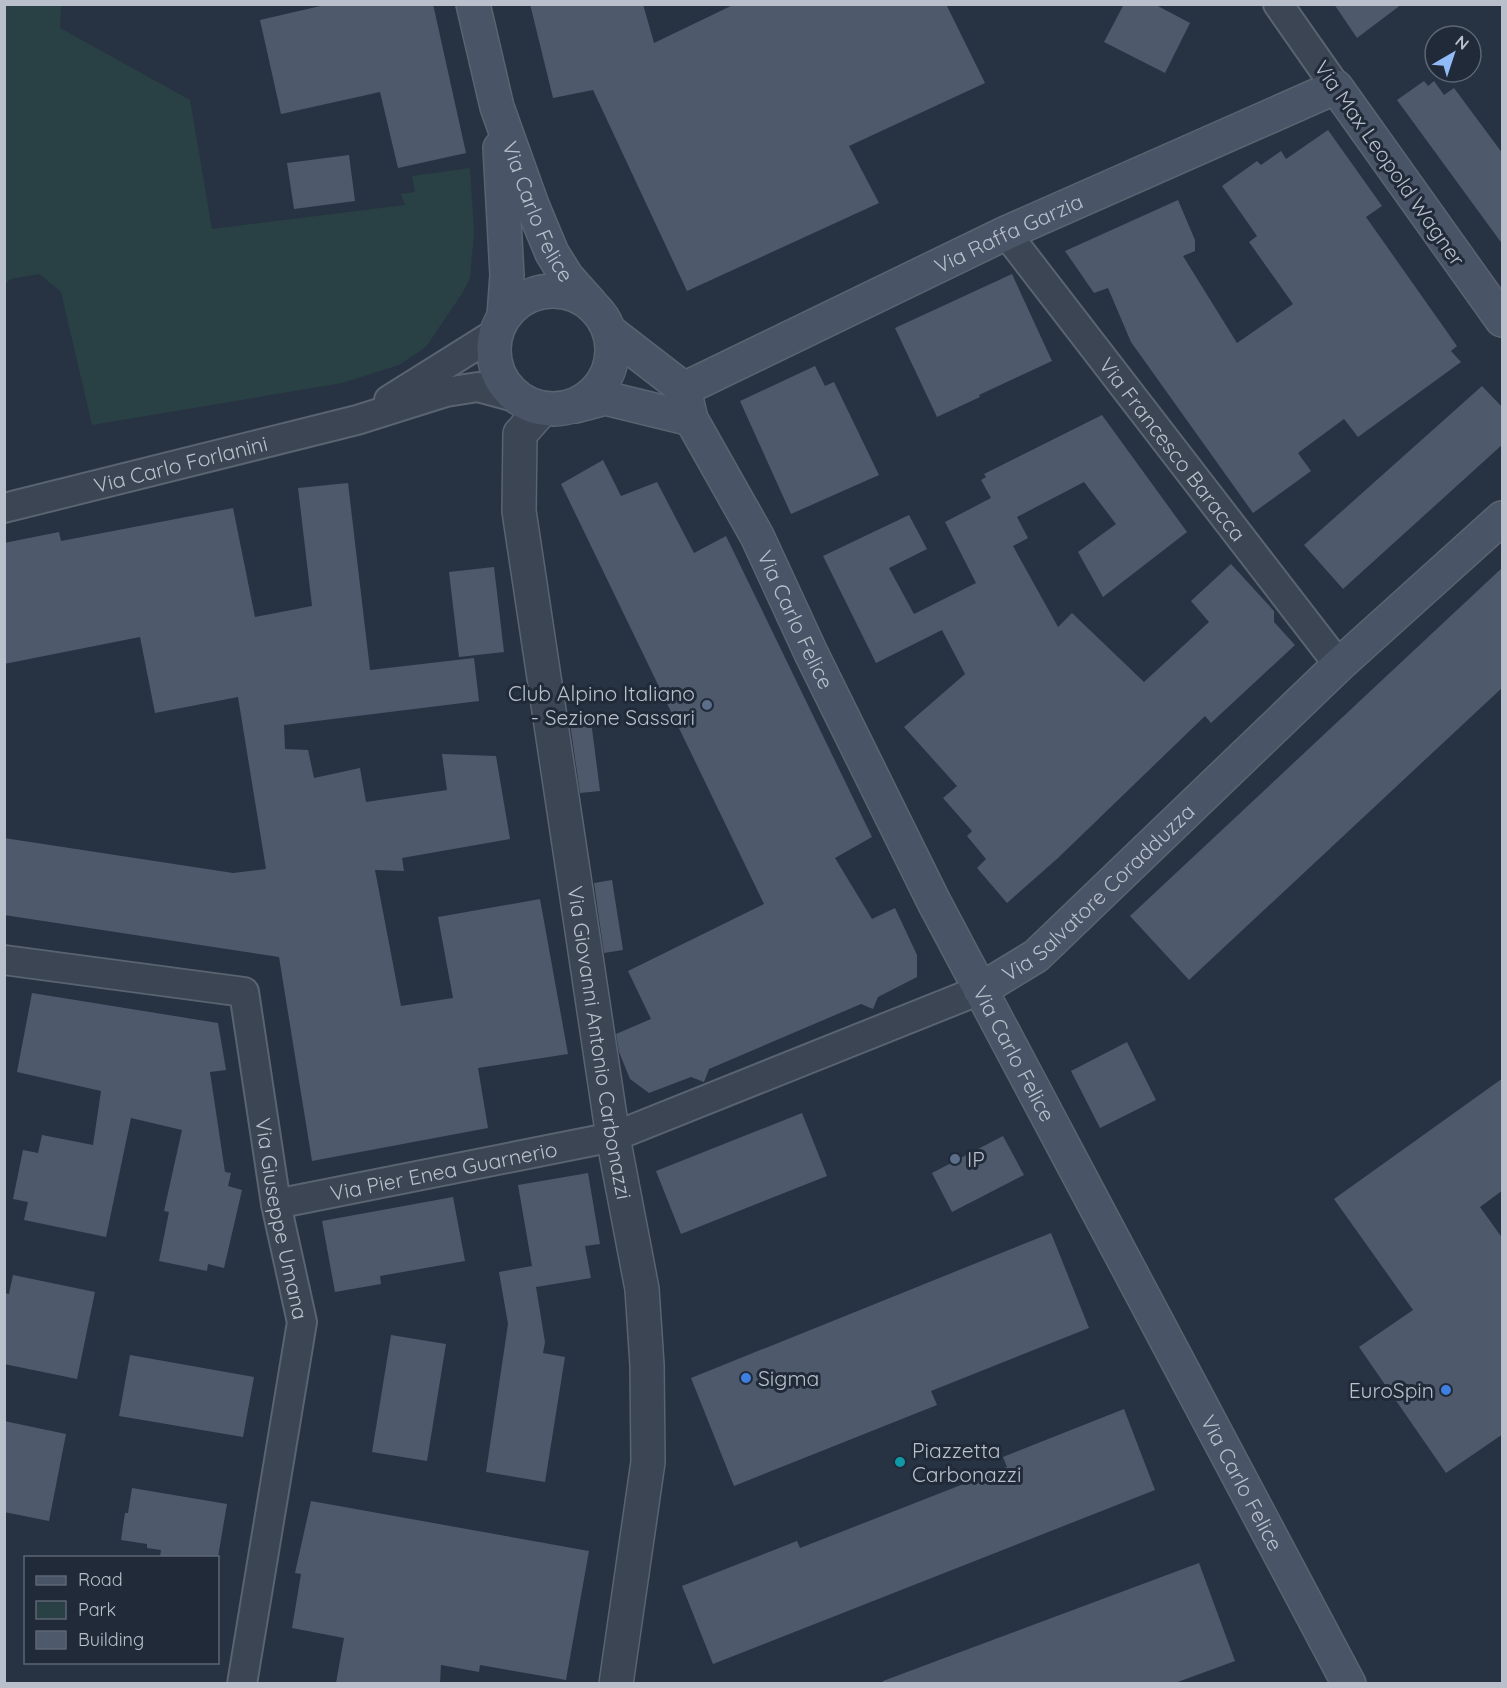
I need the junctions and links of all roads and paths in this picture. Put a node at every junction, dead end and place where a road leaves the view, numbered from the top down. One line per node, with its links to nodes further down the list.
1 (473, 4): 4 (main road, Via Carlo Felice)
2 (1278, 4): 3 (street, Via Max Leopold Wagner)
3 (1336, 87): 5 (main road, Via Raffa Garzia); 7 (main road, Via Max Leopold Wagner)
4 (497, 107): 6 (main road, Via Carlo Felice); 8 (main road, Via Carlo Felice)
5 (1006, 232): 10 (main road, Via Raffa Garzia); 15 (street, Via Francesco Baracca)
6 (600, 318): 8 (main road); 10 (main road, Via Carlo Felice); 11 (main road)
7 (1503, 320)
8 (500, 324): 9 (main road); 12 (street, Via Carlo Forlanini)
9 (529, 403): 11 (main road); 12 (street, Via Carlo Forlanini); 18 (street, Via Giovanni Antonio Carbonazzi)
10 (688, 404): 11 (main road); 17 (main road, Via Carlo Felice)
11 (575, 406)
12 (357, 420): 13 (street, Via Carlo Forlanini)
13 (4, 508)
14 (1503, 518): 15 (main road, Via Salvatore Coradduzza)
15 (1339, 665): 17 (main road, Via Salvatore Coradduzza)
16 (4, 960): 19 (street, Via Giuseppe Umana)
17 (980, 990): 18 (street, Via Salvatore Coradduzza); 22 (main road, Via Carlo Felice)
18 (613, 1137): 19 (street, Via Pier Enea Guarnerio); 21 (street, Via Giovanni Antonio Carbonazzi)
19 (276, 1204): 20 (street, Via Giuseppe Umana)
20 (242, 1683)
21 (616, 1683)
22 (1348, 1683)

